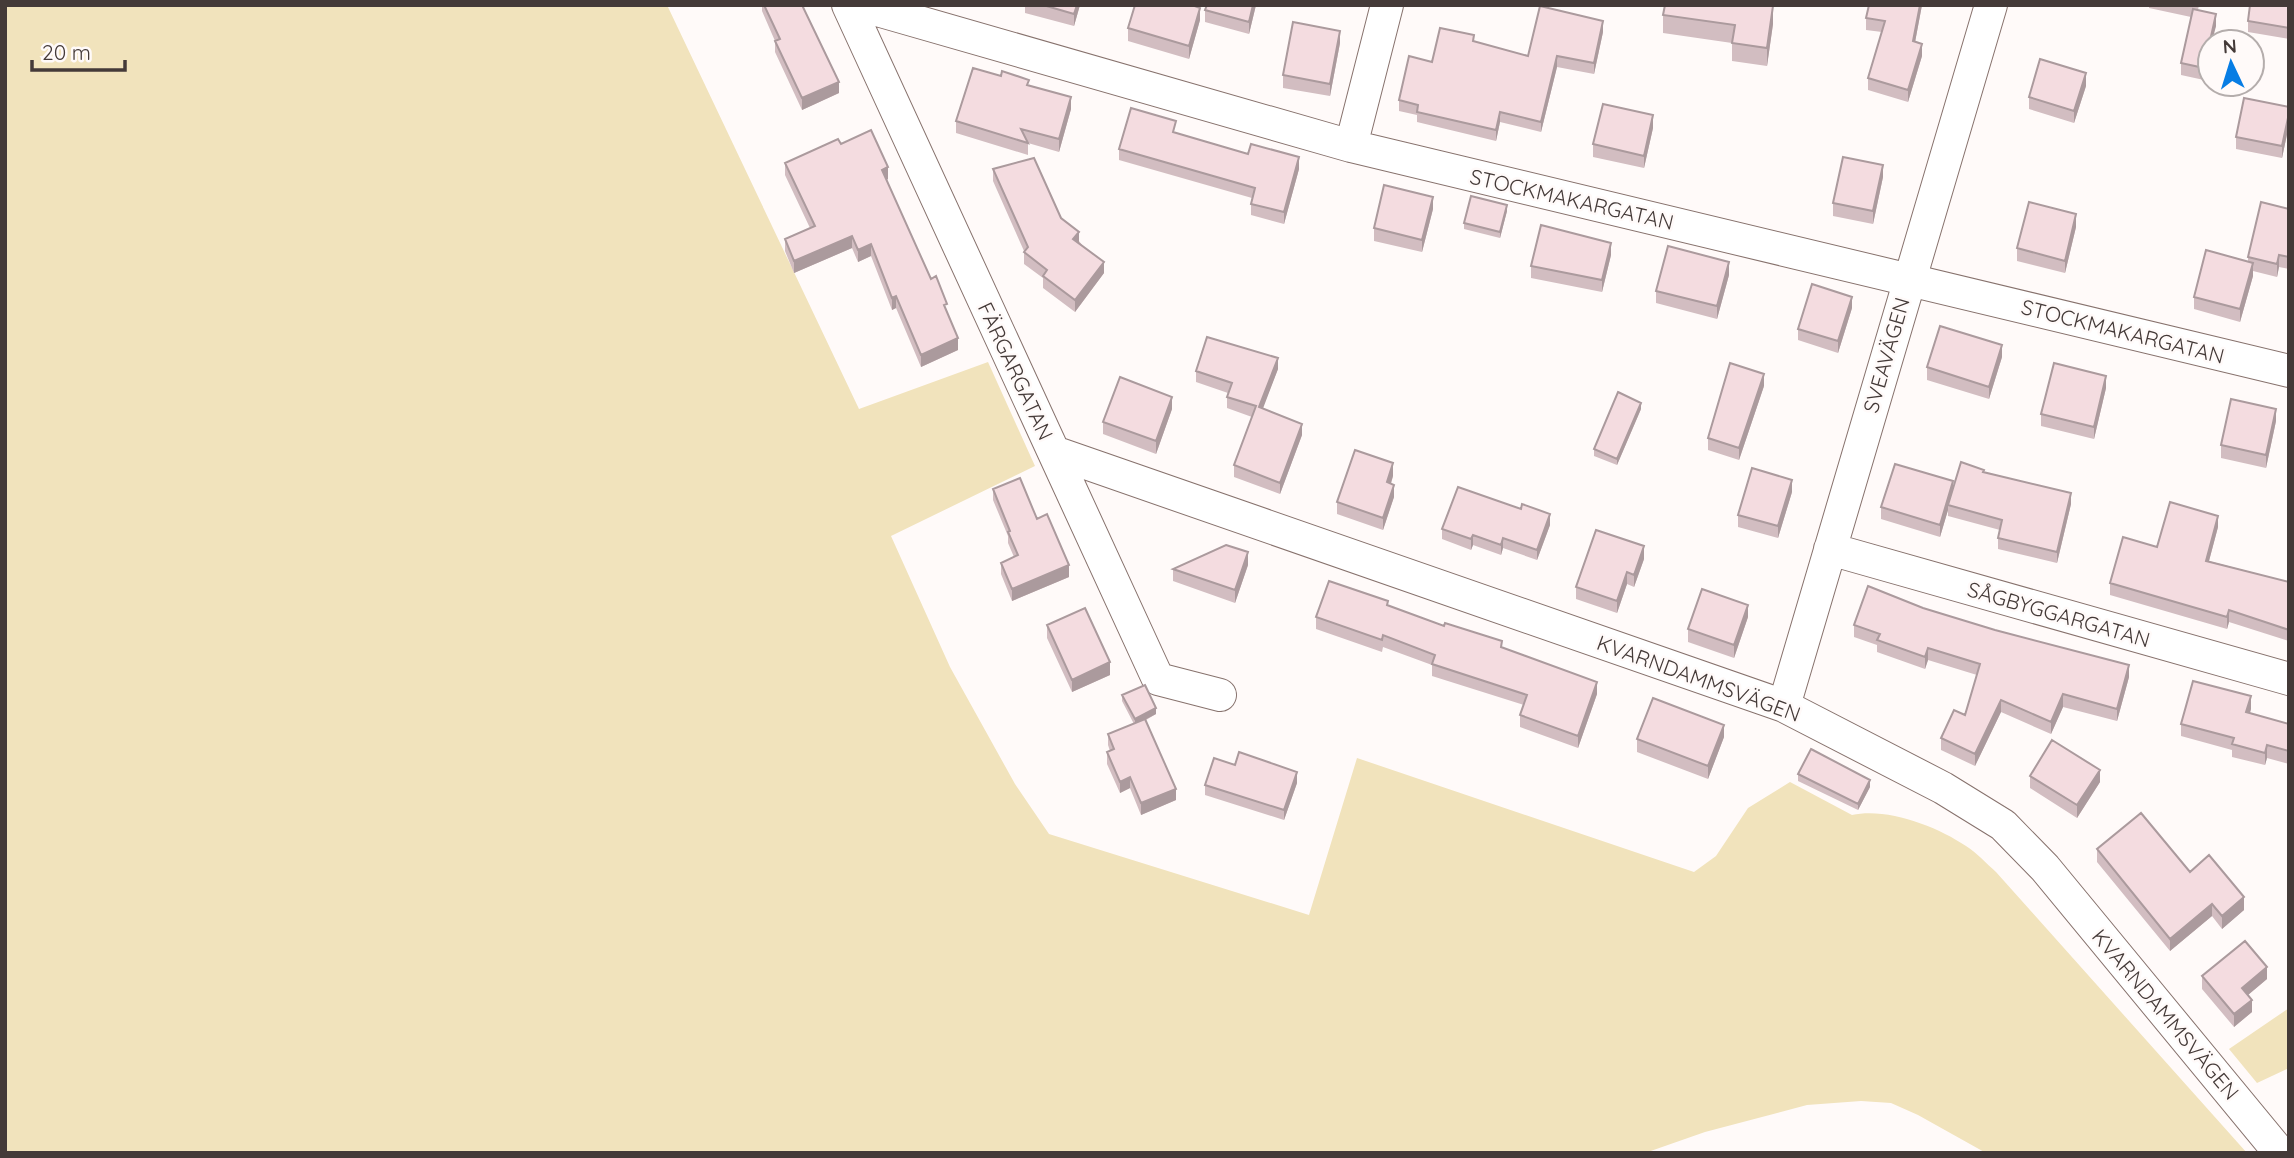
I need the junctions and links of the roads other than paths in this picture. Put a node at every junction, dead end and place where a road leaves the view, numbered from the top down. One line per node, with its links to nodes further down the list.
1 (848, 5): 8 (street, FÄRGARGATAN)
2 (860, 5): 5 (street, STOCKMAKARGATAN)
3 (1387, 5): 5 (street)
4 (1991, 5): 6 (street, SVEAVÄGEN)
5 (1351, 146): 6 (street, STOCKMAKARGATAN)
6 (1909, 279): 7 (street, STOCKMAKARGATAN); 9 (street, SVEAVÄGEN)
7 (2289, 371)
8 (1054, 452): 11 (street, FÄRGARGATAN); 12 (street, KVARNDAMMSVÄGEN)
9 (1830, 549): 10 (street, SÅGBYGGARGATAN); 12 (street, SVEAVÄGEN)
10 (2289, 679)
11 (1220, 695)
12 (1784, 706): 13 (street, KVARNDAMMSVÄGEN)
13 (2280, 1153)

